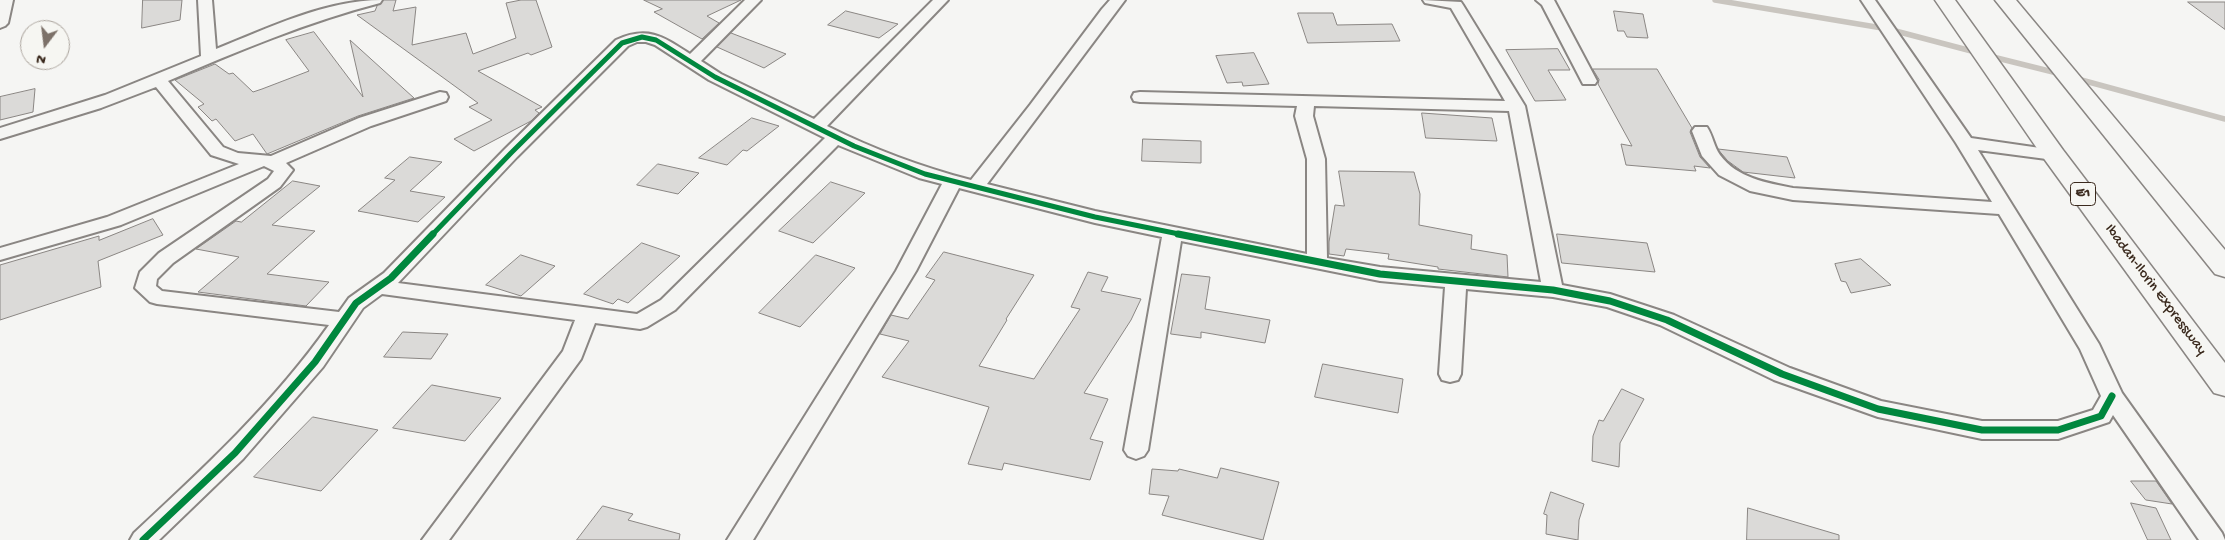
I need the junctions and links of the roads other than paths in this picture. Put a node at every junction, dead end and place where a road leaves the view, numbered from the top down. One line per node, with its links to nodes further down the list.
1 (6, 0): 14 (street)
2 (205, 0): 15 (street)
3 (375, 0): 12 (street)
4 (754, 0): 16 (street)
5 (941, 0): 23 (street)
6 (1118, 0): 31 (street)
7 (1430, 0): 13 (street)
8 (1543, 0): 18 (street)
9 (1868, 0): 27 (street)
10 (1945, 0): 28 (highway, Ibadan-Ilorin Expressway / E1)
11 (2005, 0): 36 (highway)
12 (349, 2): 15 (street)
13 (1458, 3): 22 (street)
14 (0, 23)
15 (209, 58): 17 (street)
16 (691, 62): 23 (street); 38 (street)
17 (158, 80): 25 (street); 29 (street)
18 (1589, 81)
19 (440, 97): 29 (street)
20 (1140, 97): 21 (street)
21 (1306, 100): 22 (street); 35 (street)
22 (1517, 106): 39 (street)
23 (817, 126): 26 (street)
24 (1701, 131): 32 (street)
25 (0, 134)
26 (836, 136): 30 (street); 40 (street)
27 (1965, 143): 28 (street); 32 (street)
28 (2054, 155): 43 (highway, Ibadan-Ilorin Expressway / E1)
29 (267, 162): 34 (street); 41 (street)
30 (953, 181): 31 (street); 48 (street)
31 (975, 187): 33 (street)
32 (2005, 209): 44 (street)
33 (1172, 234): 35 (street); 45 (street)
34 (0, 254)
35 (1317, 263): 37 (street)
36 (2225, 268)
37 (1456, 281): 39 (street); 42 (street)
38 (380, 287): 40 (street); 41 (street)
39 (1553, 290): 44 (street)
40 (588, 314): 47 (street)
41 (344, 320): 46 (street)
42 (1450, 374)
43 (2225, 385)
44 (2112, 396): 49 (street)
45 (1136, 450)
46 (143, 540)
47 (434, 540)
48 (740, 540)
49 (2213, 540)

